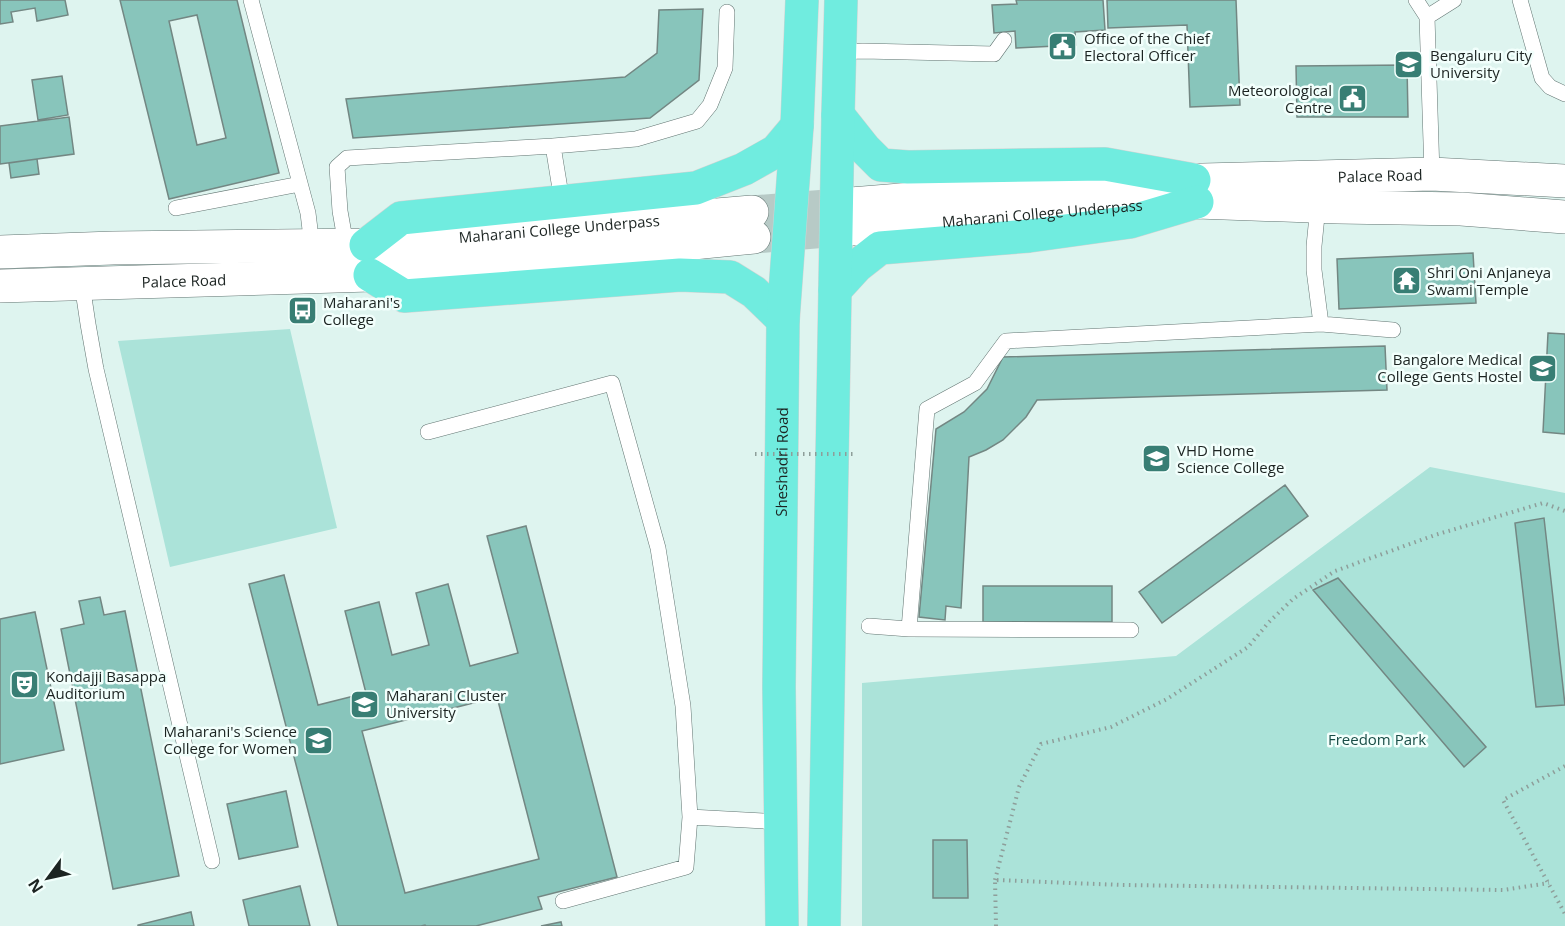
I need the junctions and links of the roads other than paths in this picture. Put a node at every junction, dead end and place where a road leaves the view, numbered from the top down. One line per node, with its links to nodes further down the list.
1 (251, 0): 17 (lane)
2 (802, 0): 13 (main road, Sheshadri Road)
3 (841, 0): 10 (main road)
4 (1416, 0): 8 (lane)
5 (1454, 0): 8 (lane)
6 (1520, 0): 11 (lane)
7 (728, 12): 14 (lane)
8 (1427, 17): 15 (lane)
9 (1004, 40): 10 (lane)
10 (839, 52): 12 (main road)
11 (1565, 94)
12 (838, 114): 18 (main road); 30 (main road)
13 (797, 126): 19 (main road); 31 (main road, Sheshadri Road)
14 (553, 146): 19 (lane); 27 (lane)
15 (1432, 174): 16 (main road, Palace Road); 18 (main road, Palace Road)
16 (1565, 181)
17 (300, 184): 21 (lane); 25 (lane)
18 (1195, 191): 20 (main road, Palace Road); 22 (main road, Maharani College Underpass); 30 (main road)
19 (562, 201): 27 (main road)
20 (1318, 206): 23 (main road, Palace Road); 32 (lane)
21 (176, 208)
22 (852, 217)
23 (1565, 217)
24 (753, 225): 27 (main road, Maharani College Underpass)
25 (312, 246): 26 (main road); 27 (main road)
26 (0, 252)
27 (361, 255): 28 (main road, Palace Road); 31 (main road)
28 (82, 284): 29 (main road, Palace Road); 40 (lane)
29 (0, 286)
30 (835, 290): 43 (main road)
31 (783, 320): 39 (main road, Sheshadri Road)
32 (1321, 324): 33 (lane); 36 (lane)
33 (1393, 330)
34 (428, 432): 38 (lane)
35 (869, 626): 36 (lane)
36 (909, 629): 37 (lane)
37 (1131, 630)
38 (690, 817): 39 (lane); 41 (lane)
39 (780, 822): 42 (main road, Sheshadri Road)
40 (212, 861)
41 (563, 901)
42 (782, 926)
43 (824, 926)

